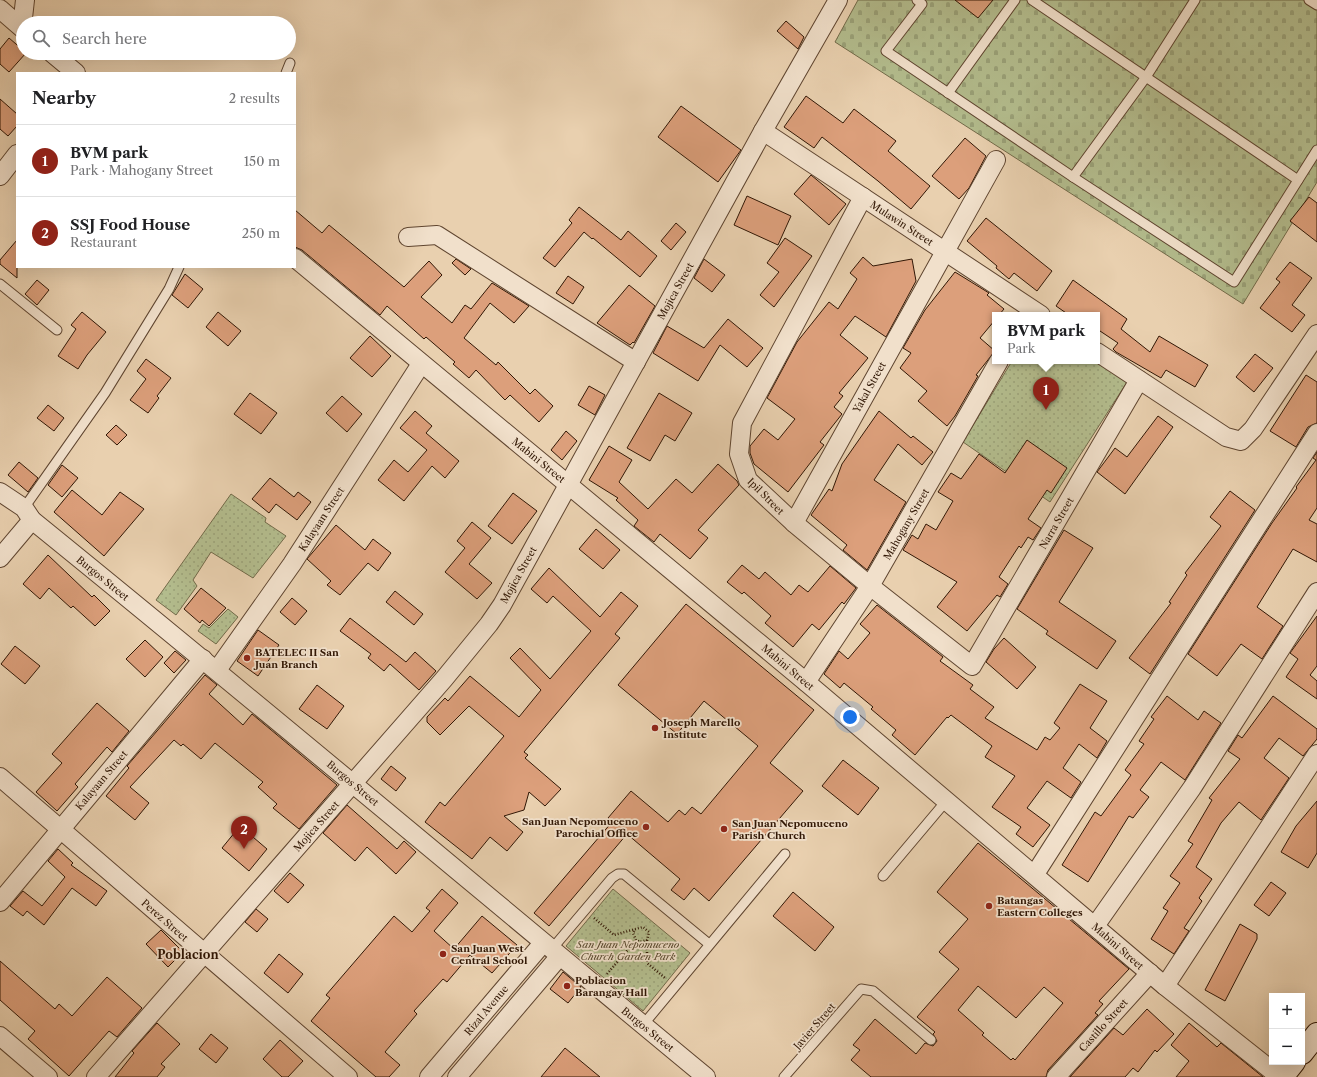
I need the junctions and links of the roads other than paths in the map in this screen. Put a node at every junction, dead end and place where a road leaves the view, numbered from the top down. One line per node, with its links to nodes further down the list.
1 (25, 0): 10 (street)
2 (838, 0): 18 (street, Mojica Street)
3 (917, 0): 17 (lane)
4 (1015, 0): 17 (lane)
5 (1032, 0): 16 (lane)
6 (1195, 0): 16 (lane)
7 (1309, 0): 8 (lane)
8 (1317, 5)
9 (0, 9): 11 (street)
10 (23, 16)
11 (16, 23)
12 (60, 60): 14 (street)
13 (290, 63): 15 (lane)
14 (75, 72)
15 (286, 72)
16 (1146, 77): 23 (lane); 24 (lane)
17 (948, 93): 23 (lane)
18 (764, 131): 25 (street, Mulawin Street); 35 (street, Mojica Street)
19 (1317, 150): 24 (lane)
20 (16, 155): 22 (street)
21 (996, 160): 27 (street, Yakal Street)
22 (0, 176)
23 (1073, 177): 24 (lane)
24 (1298, 180)
25 (863, 197): 27 (street, Mulawin Street); 43 (street, Ipil Street)
26 (408, 237): 35 (street)
27 (945, 251): 31 (street, Mulawin Street); 43 (street, Yakal Street)
28 (296, 259): 36 (street, Mabini Street)
29 (179, 268): 42 (lane)
30 (0, 284): 32 (lane)
31 (1032, 312)
32 (57, 330)
33 (1317, 334): 38 (street)
34 (1100, 354): 38 (street)
35 (636, 362): 40 (street, Mojica Street)
36 (421, 364): 40 (street, Mabini Street); 49 (street, Kalayaan Street)
37 (997, 364): 45 (street, Mahogany Street)
38 (1139, 380): 48 (street, Narra Street)
39 (1317, 433): 57 (street)
40 (568, 484): 50 (street, Mabini Street); 53 (street, Mojica Street)
41 (0, 492): 42 (street, Burgos Street)
42 (28, 514): 44 (street); 47 (street, Burgos Street)
43 (794, 523): 45 (street, Ipil Street)
44 (0, 558)
45 (870, 586): 48 (street, Ipil Street); 50 (street, Mahogany Street)
46 (1317, 592): 60 (street)
47 (203, 659): 49 (street, Burgos Street); 55 (street, Kalayaan Street)
48 (972, 666)
49 (217, 670): 53 (street, Burgos Street)
50 (806, 682): 54 (street, Mabini Street)
51 (1317, 754): 65 (street)
52 (0, 777): 55 (street, Perez Street)
53 (353, 783): 62 (street, Burgos Street); 63 (street, Mojica Street)
54 (947, 800): 57 (street, Mabini Street); 58 (lane)
55 (60, 830): 59 (street, Kalayaan Street); 63 (street, Perez Street)
56 (785, 854): 61 (lane)
57 (1035, 874): 60 (street, Mabini Street)
58 (883, 876)
59 (0, 902)
60 (1096, 926): 64 (street, Mabini Street)
61 (709, 944): 62 (lane); 66 (lane)
62 (551, 950): 66 (street, Burgos Street); 67 (street, Rizal Avenue); 71 (street)
63 (205, 954): 75 (street, Mojica Street); 76 (street, Perez Street)
64 (1150, 973): 65 (street, Mabini Street); 81 (street, Castillo Street)
65 (1165, 986): 82 (street, Mabini Street)
66 (643, 1025): 79 (street, Burgos Street)
67 (468, 1031): 71 (street); 77 (street, Rizal Avenue)
68 (1317, 1034): 72 (main road)
69 (0, 1036): 74 (street)
70 (931, 1040): 80 (lane, Javier Street)
71 (484, 1045): 78 (street)
72 (1305, 1049)
73 (1291, 1065): 82 (main road)
74 (48, 1077)
75 (96, 1077)
76 (348, 1077)
77 (429, 1077)
78 (457, 1077)
79 (706, 1077)
80 (784, 1077)
81 (1056, 1077)
82 (1281, 1077)

